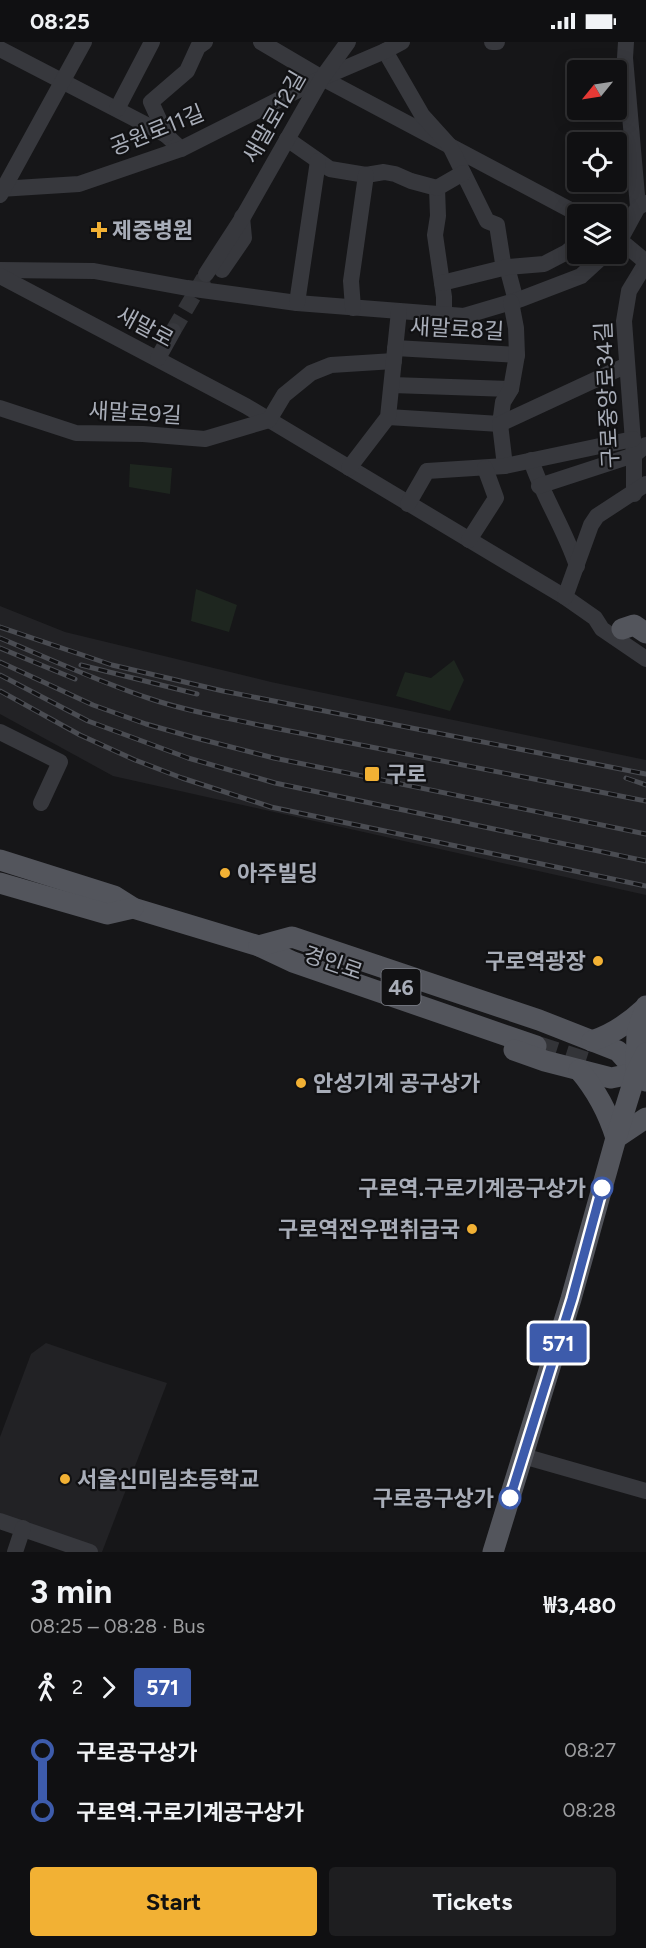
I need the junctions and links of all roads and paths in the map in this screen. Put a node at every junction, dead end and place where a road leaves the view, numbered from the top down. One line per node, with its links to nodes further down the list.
1 (2, 42): 11 (street)
2 (84, 42): 14 (street)
3 (152, 42): 15 (street)
4 (205, 42): 16 (street)
5 (261, 42): 13 (street)
6 (348, 42): 13 (street, 새말로12길)
7 (402, 42): 12 (street, 공원로11길)
8 (492, 42): 9 (street)
9 (497, 42)
10 (626, 42): 25 (street)
11 (0, 48): 14 (street)
12 (385, 51): 13 (street, 공원로11길); 18 (street)
13 (322, 78): 17 (street, 새말로12길); 18 (street); 19 (street, 공원로11길)
14 (63, 82): 15 (street); 24 (street)
15 (117, 109): 16 (street)
16 (166, 135): 19 (street)
17 (287, 139): 20 (street); 27 (street, 새말로12길)
18 (450, 146): 21 (street); 26 (street)
19 (181, 149): 24 (street, 공원로11길)
20 (318, 160): 22 (street); 40 (street)
21 (463, 173): 23 (street); 33 (street)
22 (366, 175): 23 (street); 41 (street)
23 (437, 188): 37 (street)
24 (1, 191)
25 (642, 205): 28 (street)
26 (567, 208)
27 (243, 217): 36 (street, 새말로12길); 38 (street, 새말로12길)
28 (627, 227)
29 (627, 247): 31 (street, 구로중앙로34길)
30 (567, 252): 33 (street)
31 (646, 262): 48 (street, 구로중앙로34길)
32 (594, 264): 39 (street)
33 (507, 267): 37 (street); 39 (street)
34 (0, 270): 38 (street)
35 (0, 276): 47 (street, 새말로)
36 (207, 282): 38 (street); 40 (street)
37 (442, 284): 43 (street)
38 (187, 288)
39 (514, 301): 43 (street); 46 (street)
40 (297, 303): 41 (street)
41 (353, 308): 42 (street)
42 (399, 311): 43 (street); 45 (street, 새말로8길)
43 (444, 315)
44 (173, 331): 47 (street)
45 (394, 355): 46 (street, 새말로8길); 49 (street, 새말로8길); 53 (street)
46 (517, 355): 50 (street)
47 (158, 358): 53 (street, 새말로)
48 (627, 366): 54 (street); 55 (street, 구로중앙로34길)
49 (392, 385): 50 (street); 52 (street, 새말로8길)
50 (511, 389): 54 (street)
51 (0, 408): 53 (street, 새말로9길)
52 (388, 417): 54 (street); 58 (street)
53 (269, 420): 58 (street, 새말로)
54 (500, 424): 57 (street)
55 (638, 446): 56 (street); 60 (street); 61 (street, 구로중앙로34길)
56 (531, 460): 57 (street); 60 (street)
57 (505, 465): 59 (street)
58 (349, 468): 62 (street, 새말로)
59 (485, 468): 62 (street); 63 (street)
60 (539, 486): 64 (street)
61 (640, 489): 64 (street)
62 (408, 504): 63 (street, 새말로)
63 (469, 540): 65 (street, 새말로)
64 (577, 566): 65 (street)
65 (565, 597): 66 (street, 새말로)
66 (595, 618): 67 (street, 새말로); 70 (street, 새말로)
67 (622, 629): 68 (main road); 69 (street, 새말로)
68 (646, 633)
69 (646, 645)
70 (646, 659)
71 (0, 732): 72 (street)
72 (40, 803)
73 (0, 860): 75 (main road, 경인로 / 46)
74 (0, 883): 75 (main road, 경인로 / 46)
75 (133, 908): 76 (main road, 경인로 / 46)
76 (259, 946): 78 (main road, 경인로 / 46); 79 (main road); 81 (main road)
77 (646, 1007): 79 (main road); 82 (main road)
78 (538, 1041)
79 (592, 1041): 82 (main road)
80 (646, 1053): 82 (main road)
81 (579, 1070): 82 (main road); 84 (main road)
82 (643, 1075): 84 (main road)
83 (646, 1118): 84 (main road)
84 (616, 1138): 85 (main road)
85 (523, 1456): 86 (street); 91 (main road)
86 (646, 1491)
87 (0, 1521): 88 (street)
88 (23, 1528): 89 (street); 90 (street)
89 (15, 1552)
90 (90, 1552)
91 (493, 1552)

